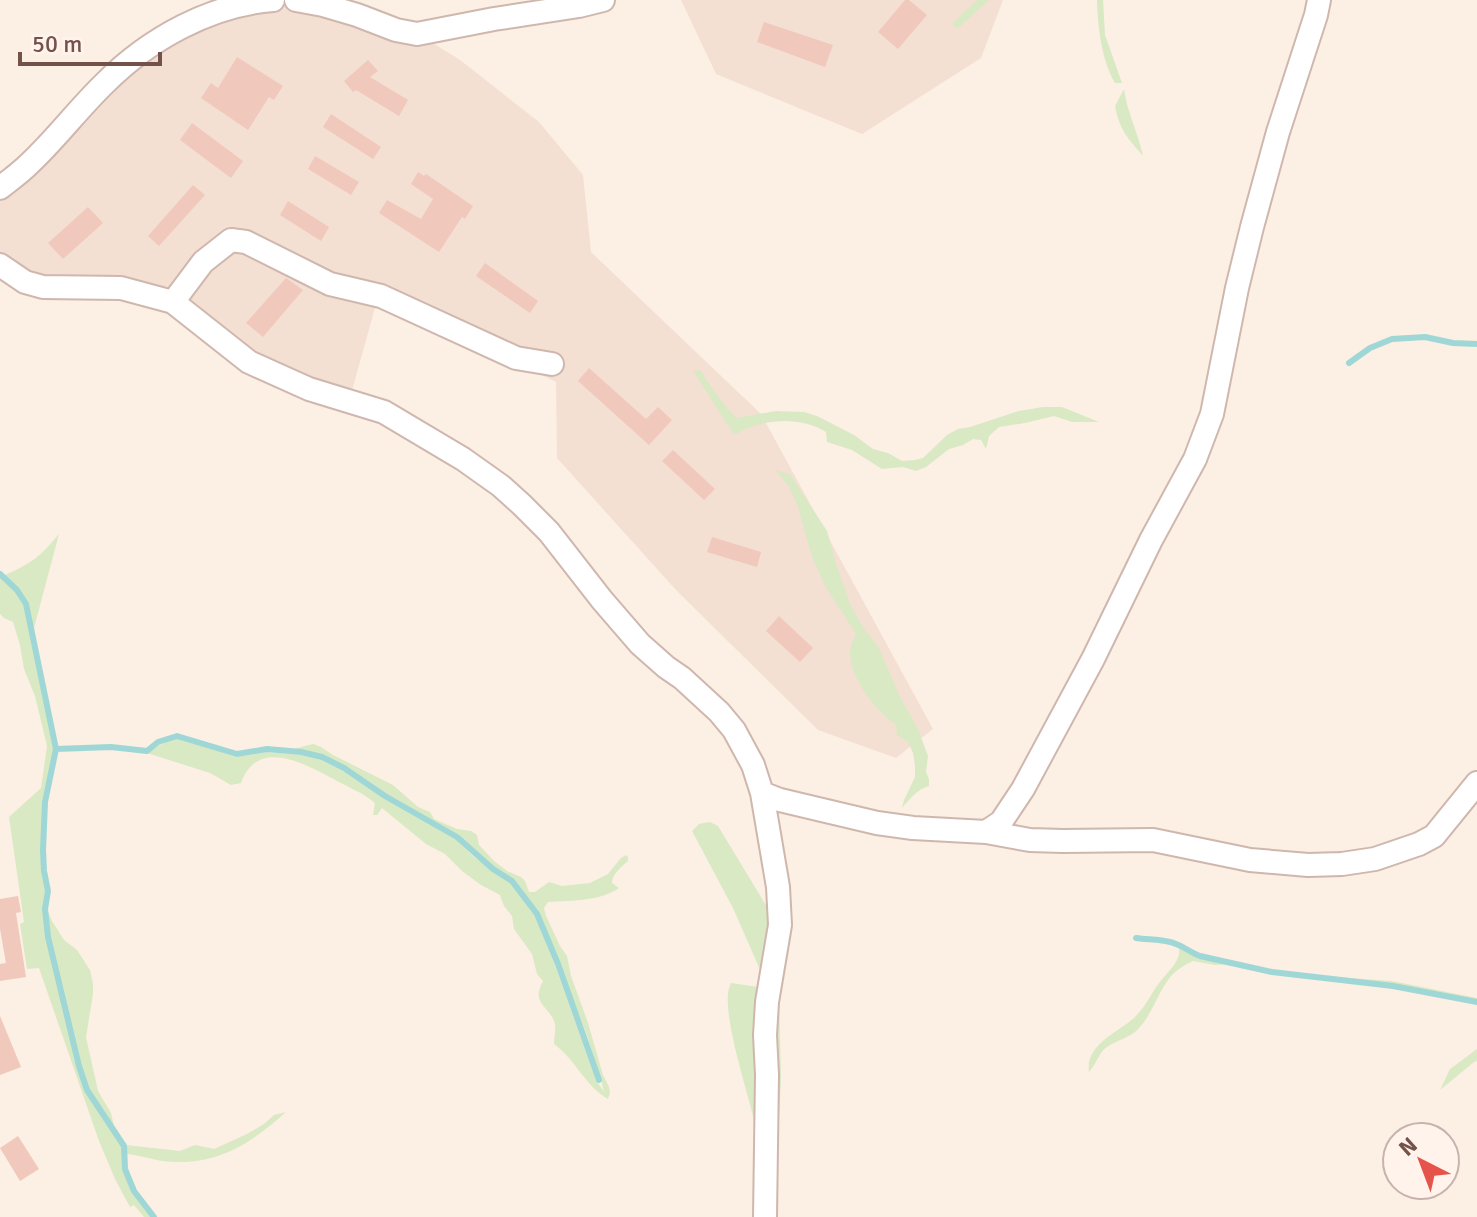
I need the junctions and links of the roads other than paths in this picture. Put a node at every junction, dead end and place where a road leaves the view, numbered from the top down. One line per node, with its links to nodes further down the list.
1 (273, 0): 5 (street)
2 (296, 0): 3 (street)
3 (603, 0)
4 (1319, 0): 11 (street)
5 (0, 188)
6 (0, 265): 7 (street)
7 (173, 302): 8 (street); 10 (street)
8 (552, 364)
9 (1477, 783): 11 (street)
10 (762, 793): 11 (street); 12 (street)
11 (986, 832)
12 (765, 1217)

